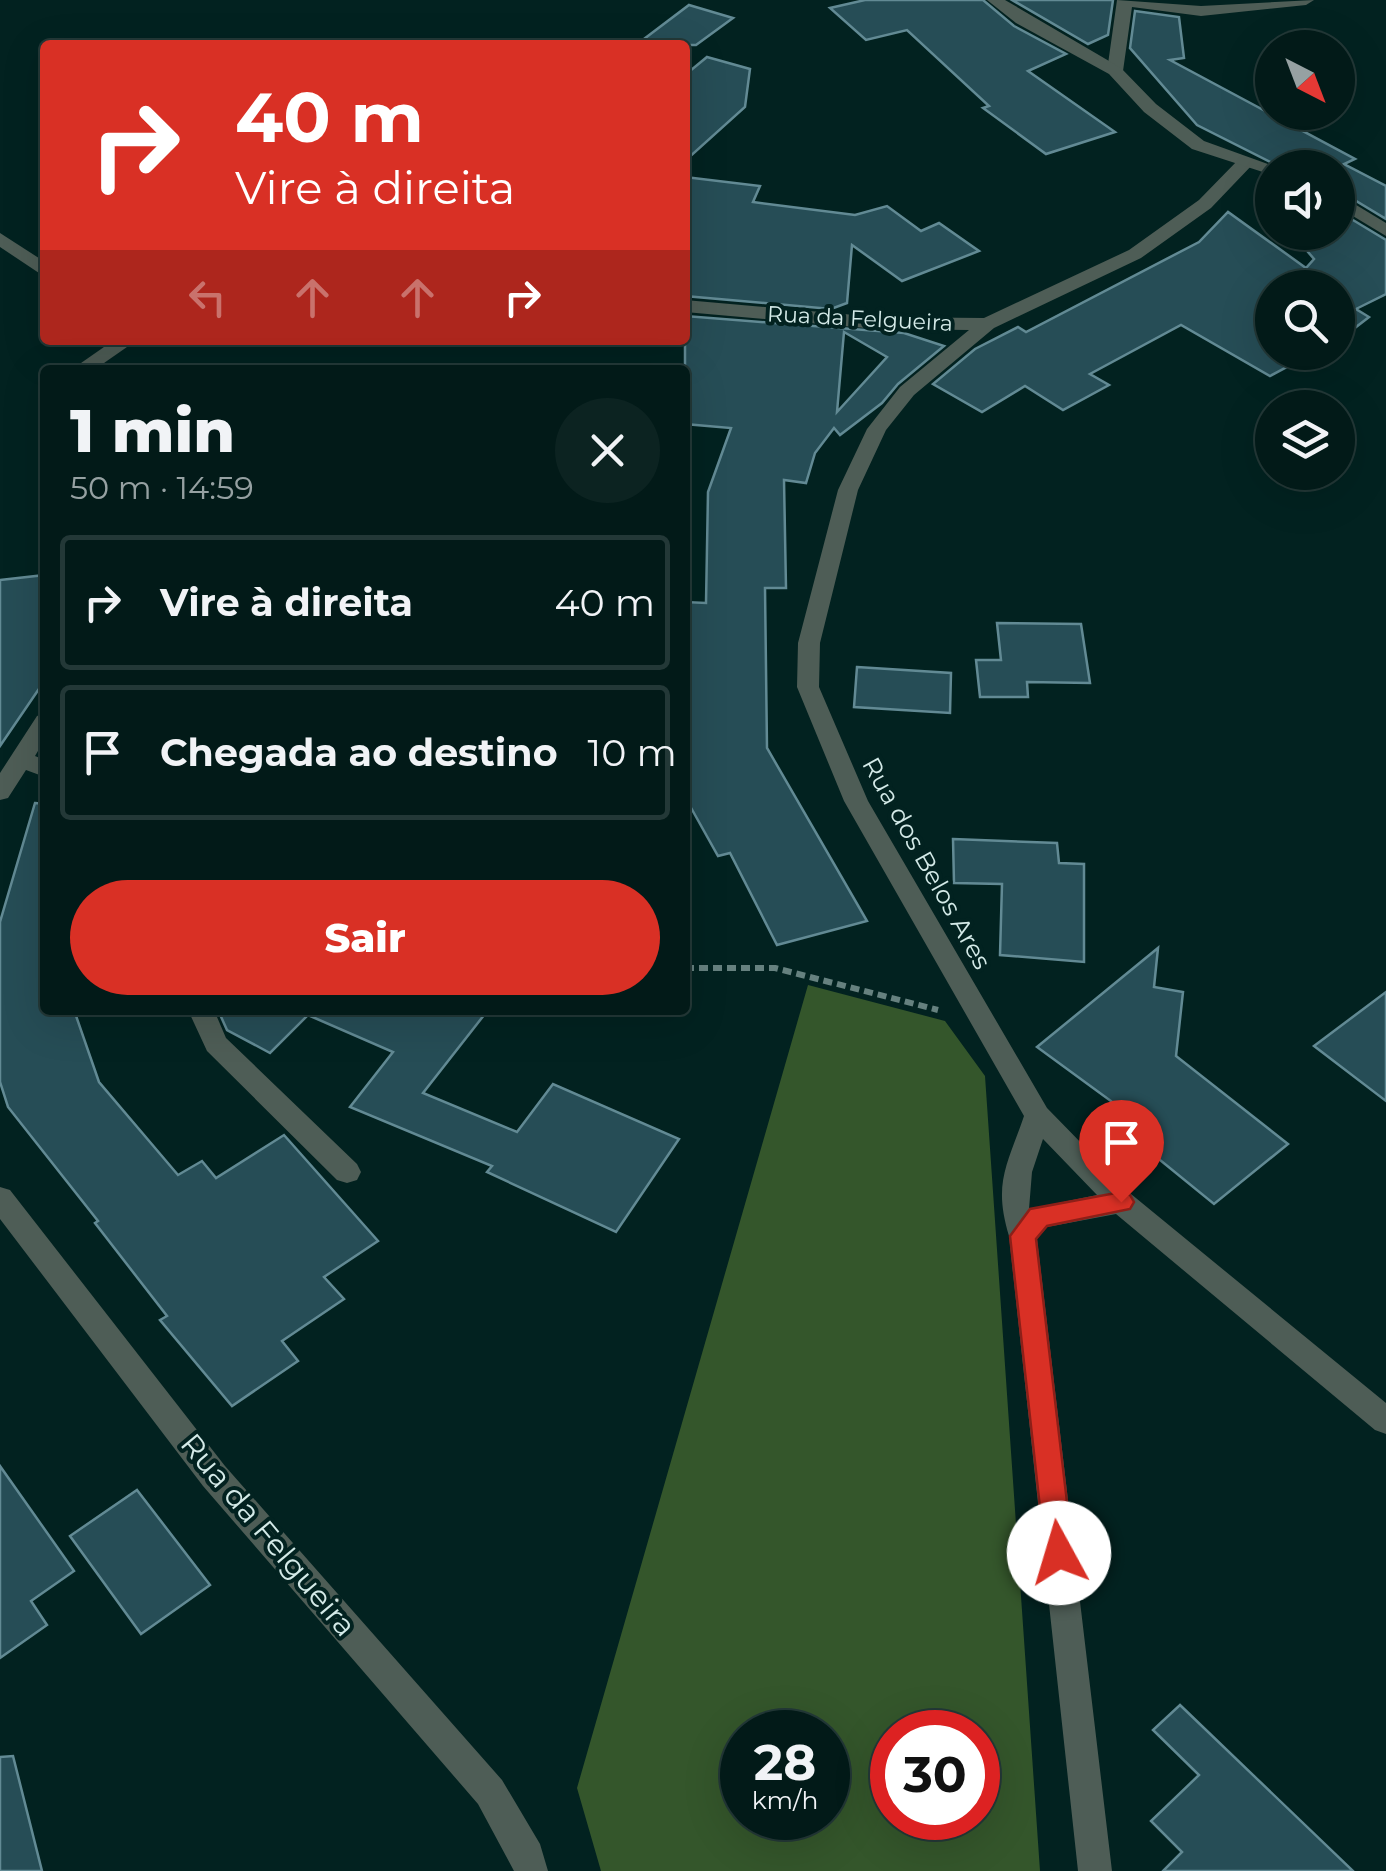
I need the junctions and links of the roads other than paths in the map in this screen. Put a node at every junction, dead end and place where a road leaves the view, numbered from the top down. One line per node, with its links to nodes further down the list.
1 (994, 0): 4 (street)
2 (1306, 0): 3 (street)
3 (1125, 1): 4 (street)
4 (1114, 72): 5 (street)
5 (1245, 163): 6 (street); 12 (street, Rua da Felgueira)
6 (1255, 166)
7 (1355, 210): 8 (street)
8 (1386, 231)
9 (0, 238): 10 (street)
10 (40, 267)
11 (690, 306): 12 (street, Rua da Felgueira)
12 (987, 324): 20 (street, Rua dos Belos Ares)
13 (119, 345): 14 (street)
14 (89, 365)
15 (40, 729): 16 (street)
16 (20, 759): 17 (street); 18 (street)
17 (40, 767)
18 (0, 792)
19 (203, 1015): 21 (street)
20 (1038, 1116): 23 (street, Rua dos Belos Ares); 24 (street)
21 (347, 1172)
22 (0, 1198): 26 (street, Rua da Felgueira)
23 (1121, 1202): 24 (street); 25 (street, Rua dos Belos Ares)
24 (1023, 1236): 27 (street)
25 (1386, 1421)
26 (531, 1871)
27 (1095, 1871)

